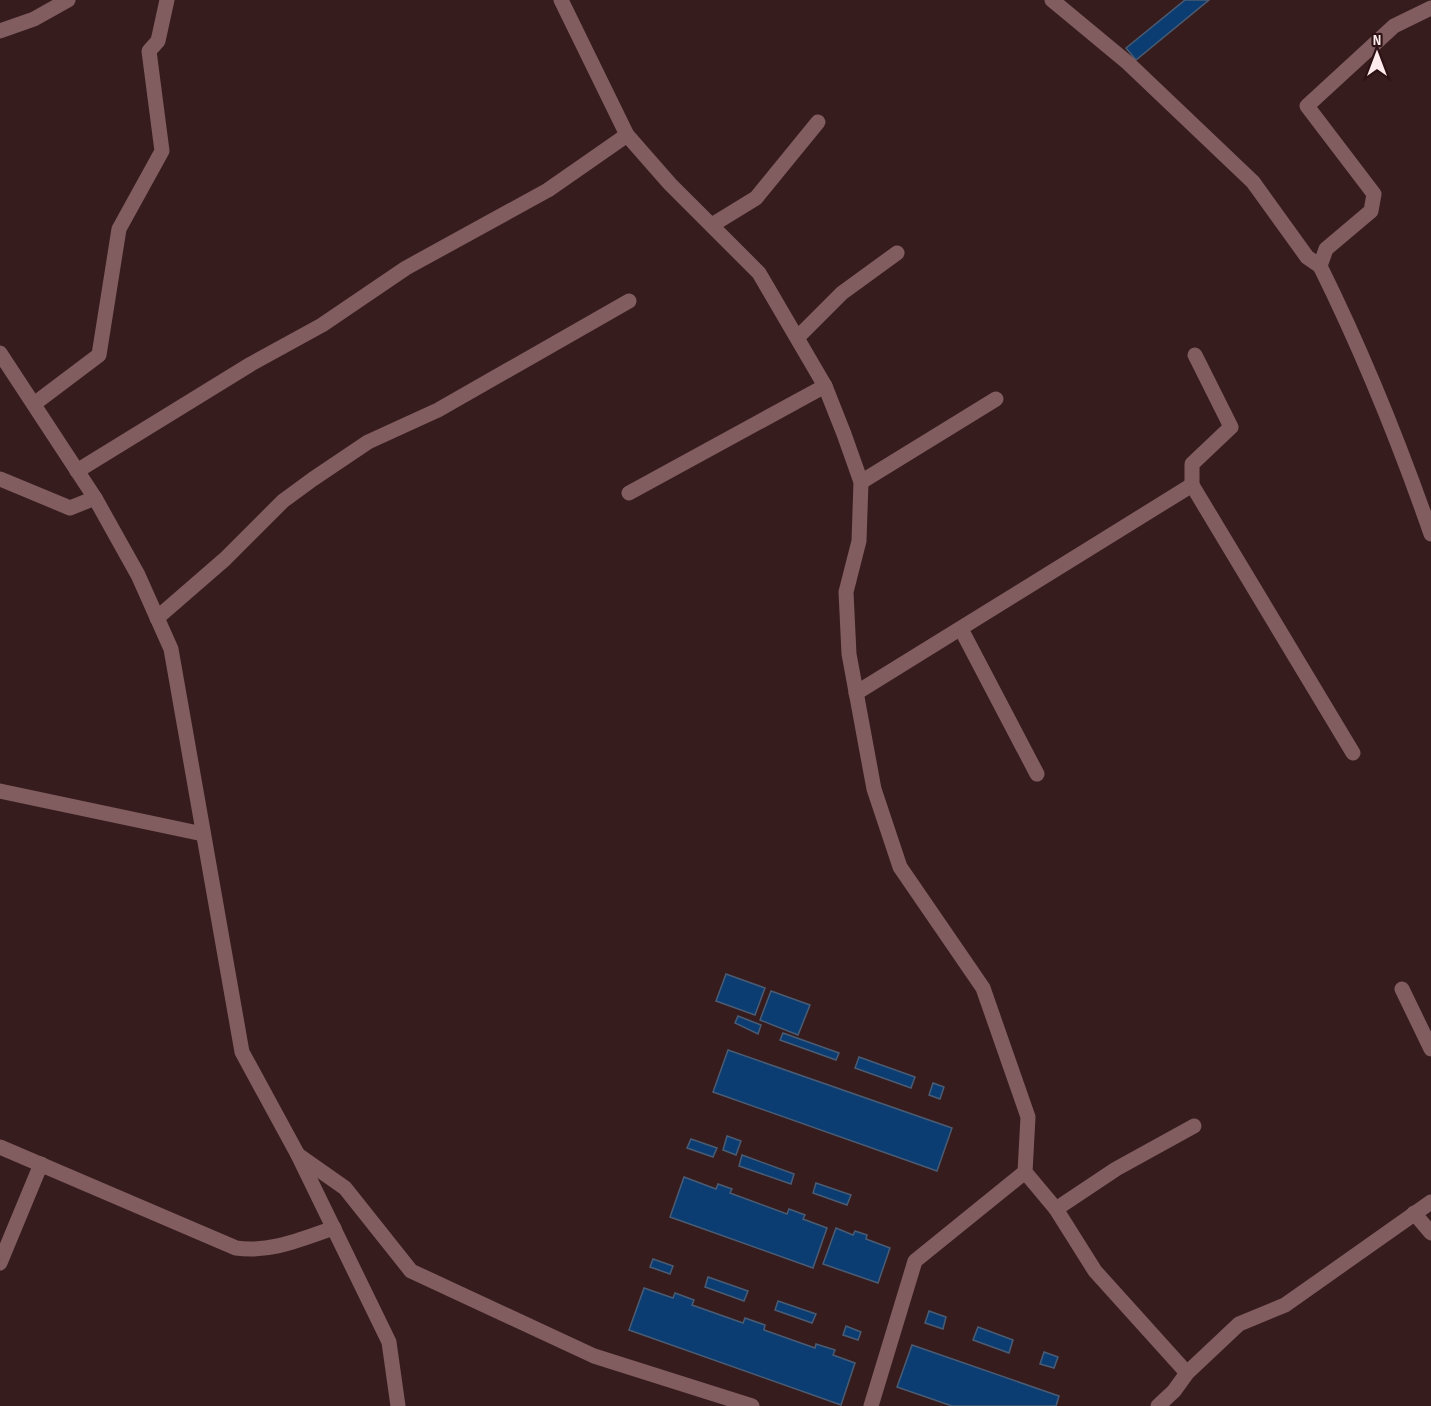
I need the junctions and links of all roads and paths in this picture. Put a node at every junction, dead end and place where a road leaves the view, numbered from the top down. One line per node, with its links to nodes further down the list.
1 (41, 0): 7 (street)
2 (68, 0): 7 (street)
3 (167, 0): 20 (street)
4 (561, 0): 10 (street)
5 (1052, 0): 13 (street)
6 (1431, 8): 13 (street)
7 (34, 20): 8 (street)
8 (0, 31)
9 (818, 123): 11 (street)
10 (627, 135): 11 (street); 21 (street)
11 (712, 225): 15 (street)
12 (897, 253): 15 (street)
13 (1320, 266): 27 (street)
14 (629, 301): 28 (street)
15 (798, 337): 18 (street)
16 (0, 353): 20 (street)
17 (1195, 355): 24 (street)
18 (825, 386): 23 (street); 25 (street)
19 (996, 399): 23 (street)
20 (34, 404): 21 (street)
21 (77, 471): 26 (street)
22 (0, 479): 26 (street)
23 (861, 482): 30 (street)
24 (1192, 485): 29 (street); 31 (street)
25 (628, 493)
26 (95, 498): 28 (street)
27 (1431, 534)
28 (157, 618): 34 (street)
29 (962, 628): 30 (street); 32 (street)
30 (856, 693): 41 (street)
31 (1353, 753)
32 (1037, 774)
33 (0, 791): 34 (street)
34 (203, 834): 39 (street)
35 (1402, 989): 36 (street)
36 (1431, 1049)
37 (1194, 1126): 43 (street)
38 (0, 1147): 40 (street)
39 (298, 1155): 45 (street); 50 (street)
40 (41, 1164): 45 (street); 47 (street)
41 (1025, 1172): 43 (street); 51 (street)
42 (1431, 1202): 44 (street)
43 (1056, 1209): 48 (street)
44 (1414, 1213): 46 (street); 48 (street)
45 (334, 1228): 49 (street)
46 (1431, 1233)
47 (0, 1263)
48 (1186, 1373): 52 (street)
49 (398, 1406)
50 (752, 1406)
51 (871, 1406)
52 (1158, 1406)

